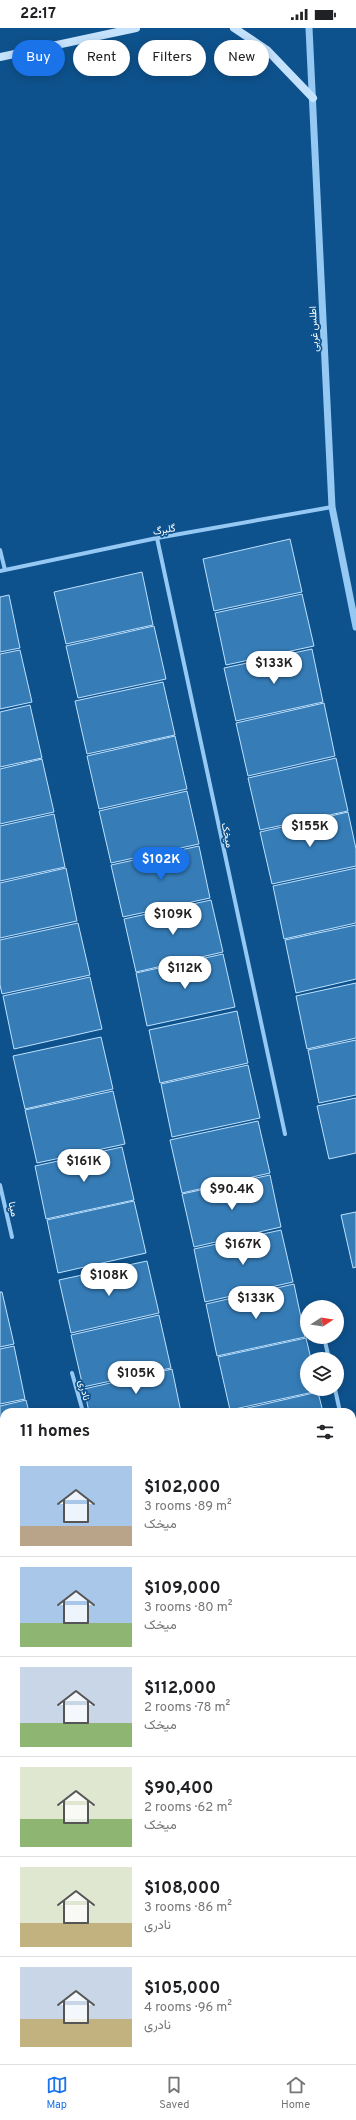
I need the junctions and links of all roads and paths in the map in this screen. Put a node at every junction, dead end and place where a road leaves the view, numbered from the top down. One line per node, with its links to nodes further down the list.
1 (136, 28): 4 (main road)
2 (234, 28): 5 (main road)
3 (309, 28): 5 (street, اطلس غربی)
4 (0, 57)
5 (313, 98): 6 (street, اطلس غربی)
6 (332, 507): 7 (street, گلبرگ); 11 (street, اطلس غربی)
7 (156, 538): 9 (street, گلبرگ); 12 (street, میخک)
8 (0, 550): 9 (street)
9 (5, 570): 10 (street, گلبرگ)
10 (0, 571)
11 (356, 627)
12 (285, 1134)
13 (0, 1185): 14 (street, مینا)
14 (12, 1237)
15 (72, 1373): 17 (street, نادری)
16 (337, 1396): 18 (street)
17 (82, 1408)
18 (339, 1408)

